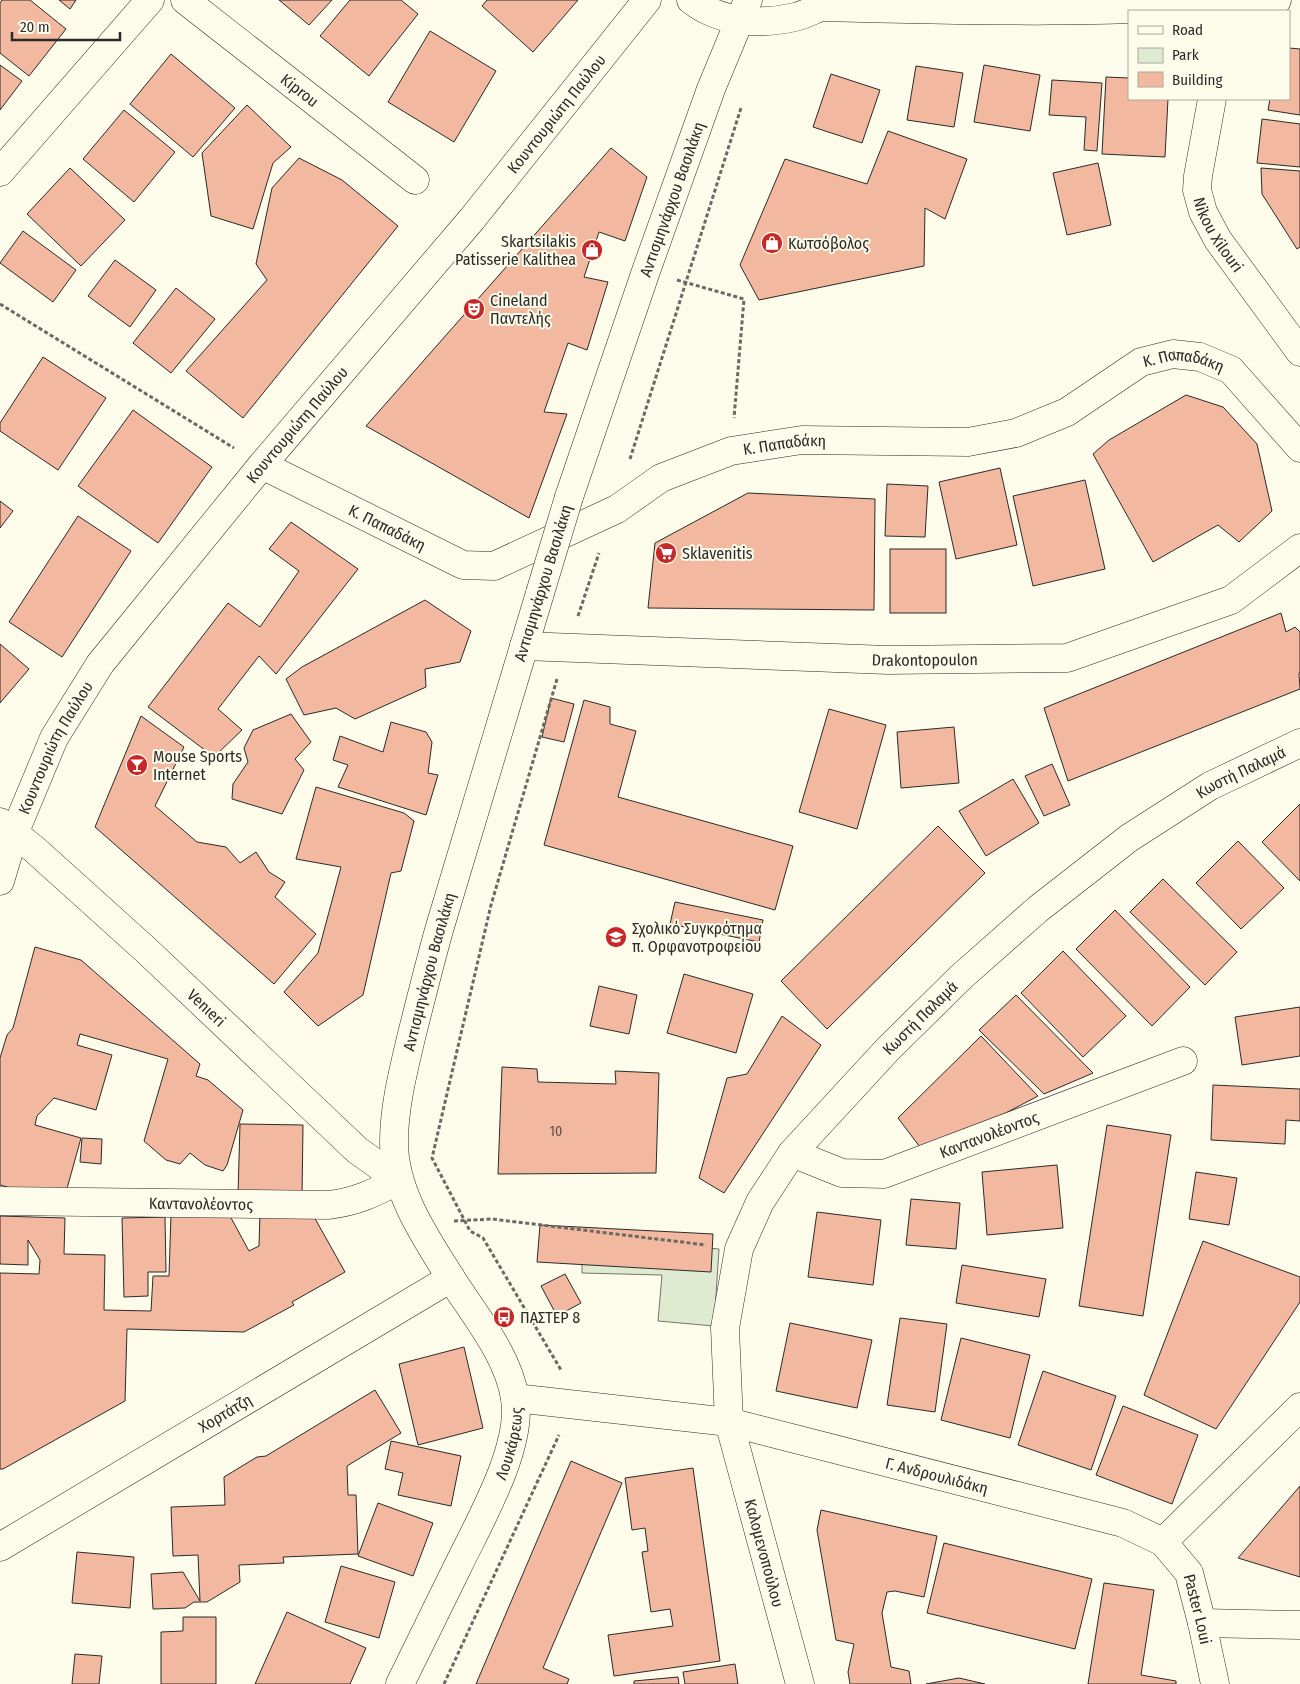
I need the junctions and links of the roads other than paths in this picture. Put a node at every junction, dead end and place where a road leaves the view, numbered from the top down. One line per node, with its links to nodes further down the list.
1 (150, 0): 10 (street)
2 (184, 0): 11 (street, Kiprou)
3 (647, 0): 14 (street, Κουντουριώτη Παύλου)
4 (691, 0): 8 (street)
5 (1277, 0): 7 (street)
6 (814, 4): 7 (street); 8 (street)
7 (1231, 5)
8 (744, 10): 16 (street, Αντισμηνάρχου Βασιλάκη, bridge)
9 (1212, 100): 12 (street, Nikou Xilouri)
10 (0, 172)
11 (415, 180)
12 (1300, 352)
13 (1300, 448): 14 (street, Κ. Παπαδάκη)
14 (262, 465): 18 (street, Κουντουριώτη Παύλου)
15 (1300, 548): 16 (street, Drakontopoulon)
16 (524, 646): 22 (street, Αντισμηνάρχου Βασιλάκη)
17 (1300, 743): 21 (street, Κωστή Παλαμά)
18 (7, 828): 19 (street, Κουντουριώτη Παύλου); 22 (street, Venιeri)
19 (0, 881)
20 (1183, 1061): 21 (street, Καντανολέοντος)
21 (792, 1153): 27 (street, Κωστή Παλαμά)
22 (398, 1180): 23 (street, Καντανολέοντος); 24 (street, Λουκάρεως)
23 (0, 1201)
24 (451, 1278): 25 (street, Λουκάρεως); 29 (street, Χορτάτζη)
25 (515, 1398): 27 (street, Γ. Ανδρουλιδάκη); 32 (street, Λουκάρεως)
26 (1300, 1408): 28 (street)
27 (729, 1422): 28 (street, Γ. Ανδρουλιδάκη); 33 (street, Καλομενοπούλου)
28 (1163, 1542): 30 (street, Paster Loui)
29 (0, 1547)
30 (1202, 1623): 31 (street); 34 (street, Paster Loui)
31 (1300, 1625)
32 (400, 1684)
33 (800, 1684)
34 (1215, 1684)

